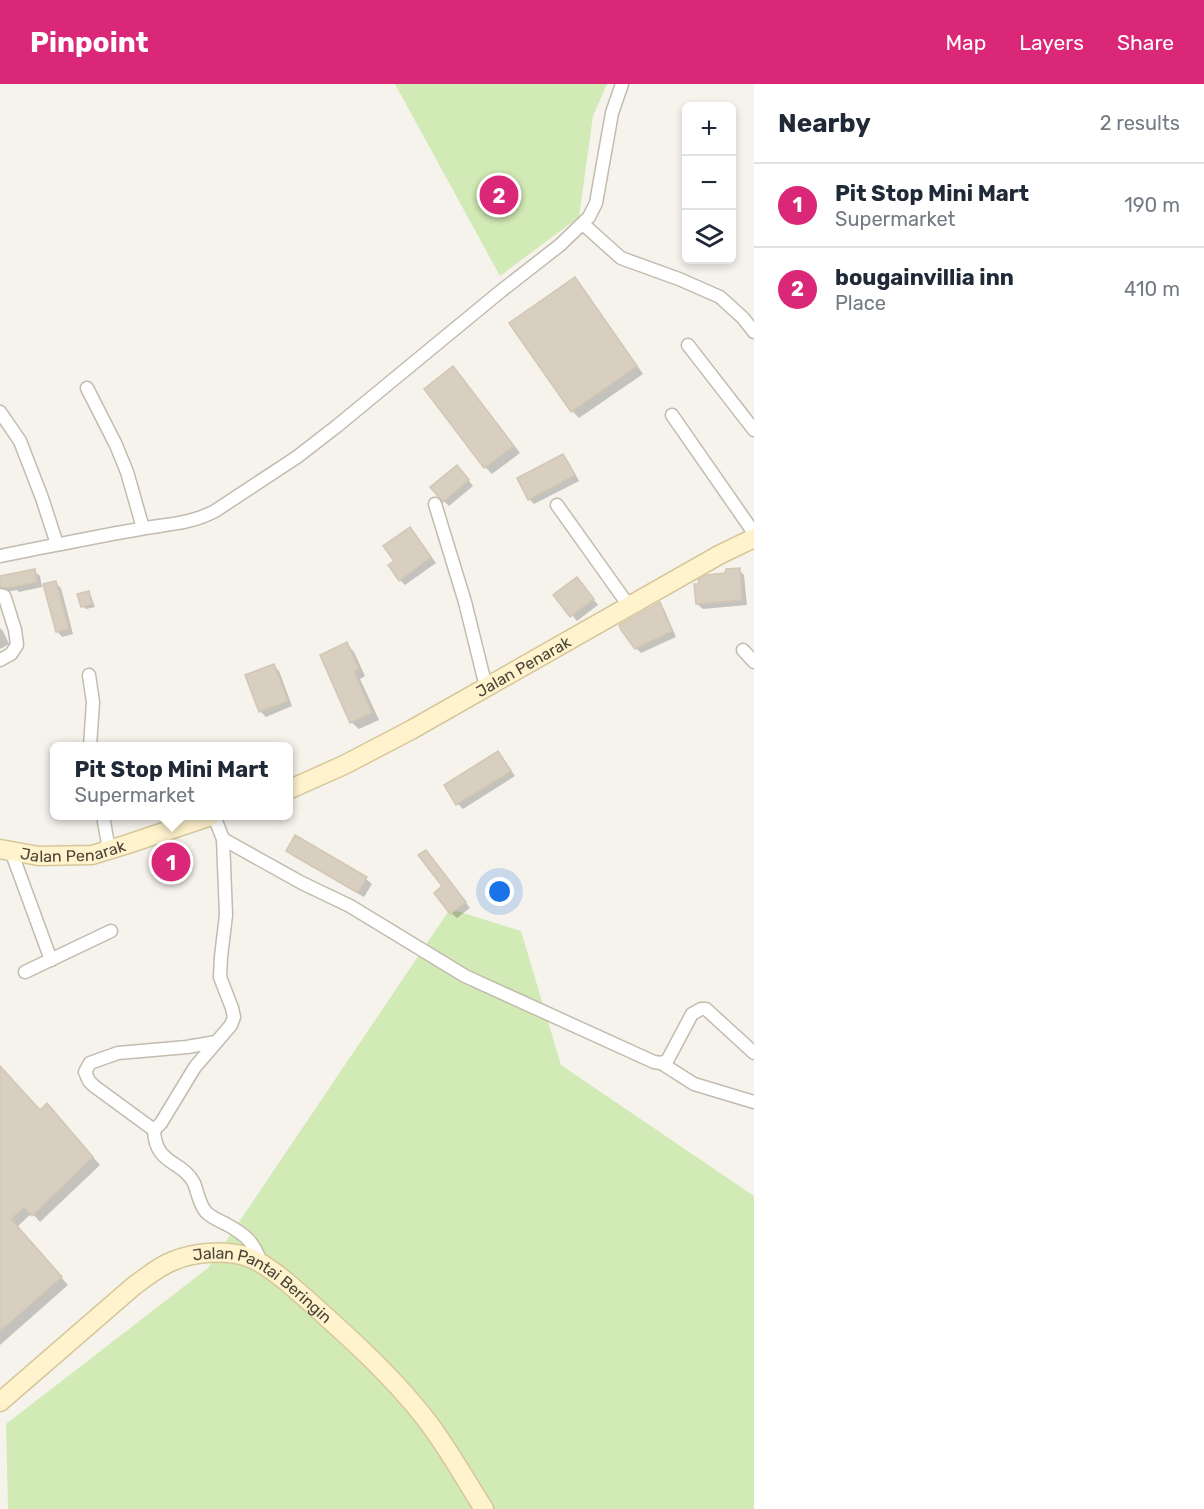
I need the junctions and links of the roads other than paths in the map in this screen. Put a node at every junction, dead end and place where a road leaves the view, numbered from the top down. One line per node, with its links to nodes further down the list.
1 (622, 84): 2 (street)
2 (583, 224): 3 (street); 11 (street)
3 (754, 332)
4 (688, 345): 8 (street)
5 (87, 388): 11 (street)
6 (0, 412): 14 (street)
7 (672, 415): 12 (street)
8 (754, 430)
9 (435, 504): 22 (street)
10 (557, 505): 17 (street)
11 (143, 528): 14 (street)
12 (754, 533)
13 (754, 538): 17 (street, Jalan Penarak)
14 (57, 544): 15 (street)
15 (0, 556)
16 (0, 595): 19 (street)
17 (629, 606): 22 (street, Jalan Penarak)
18 (743, 650): 20 (street)
19 (0, 660)
20 (754, 662)
21 (90, 675): 23 (street)
22 (486, 687): 24 (street, Jalan Penarak)
23 (90, 742)
24 (293, 788)
25 (104, 820): 30 (street)
26 (200, 820): 30 (street, Jalan Penarak)
27 (214, 820): 28 (street)
28 (223, 838): 34 (street); 36 (street)
29 (5, 850): 30 (street, Jalan Penarak); 32 (street)
30 (109, 850)
31 (111, 931): 32 (street)
32 (51, 960): 33 (street)
33 (25, 972)
34 (216, 1042): 38 (street); 38 (street)
35 (754, 1053): 36 (street)
36 (661, 1063): 37 (street)
37 (754, 1102)
38 (154, 1130): 39 (street)
39 (263, 1265): 40 (street, Jalan Pantai Beringin); 41 (street, Jalan Pantai Beringin)
40 (0, 1402)
41 (484, 1509)

